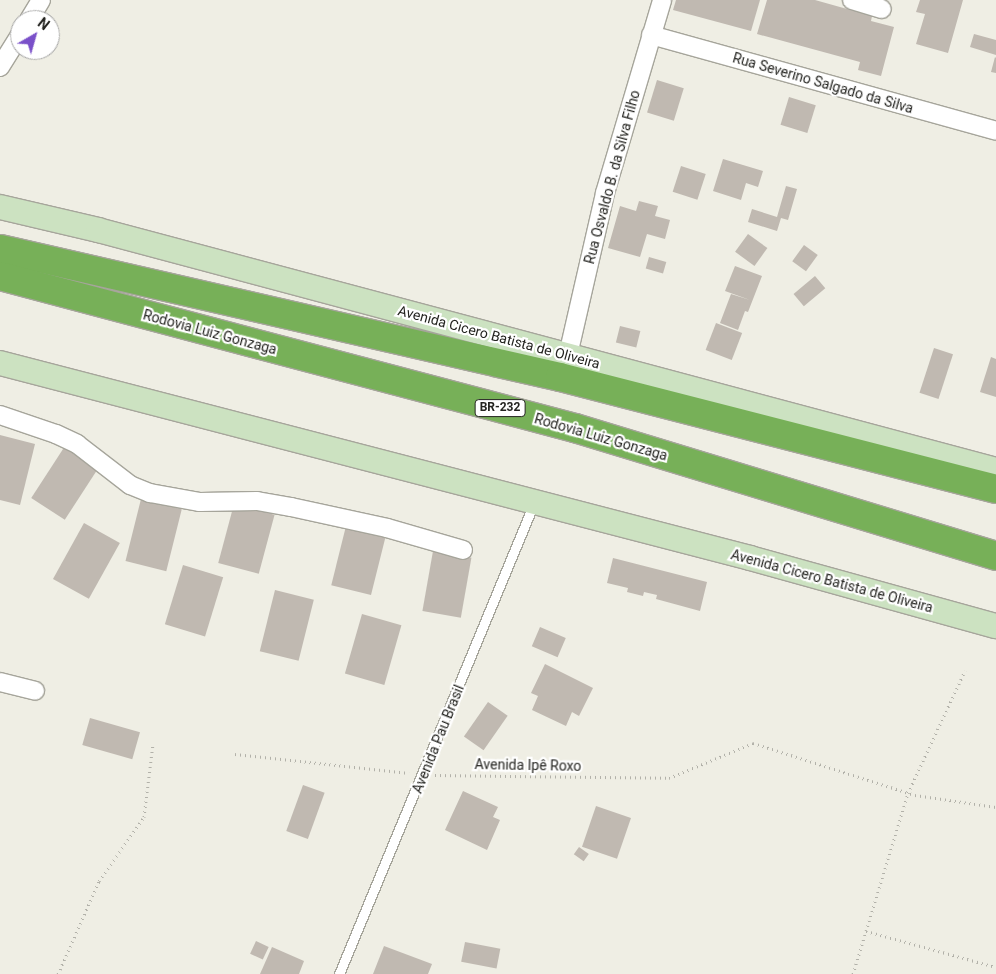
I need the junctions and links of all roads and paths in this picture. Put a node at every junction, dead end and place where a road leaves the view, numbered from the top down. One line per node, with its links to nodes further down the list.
1 (662, 0): 4 (street, Rua Osvaldo B. da Silva Filho)
2 (852, 0): 3 (street)
3 (882, 9)
4 (651, 35): 7 (street, Rua Severino Salgado da Silva); 11 (street, Rua Osvaldo B. da Silva Filho)
5 (10, 51): 6 (street)
6 (0, 67)
7 (996, 131)
8 (0, 207): 11 (main road, Avenida Cicero Batista de Oliveira)
9 (0, 249): 15 (highway)
10 (0, 276): 18 (highway, Rodovia Luiz Gonzaga / BR-232)
11 (568, 355): 14 (main road, Avenida Cicero Batista de Oliveira)
12 (0, 363): 16 (main road, Avenida Cicero Batista de Oliveira)
13 (0, 415): 17 (street)
14 (996, 470)
15 (996, 488)
16 (534, 503): 19 (main road, Avenida Cicero Batista de Oliveira); 25 (lane, Avenida Pau Brasil)
17 (463, 550)
18 (996, 556)
19 (996, 626)
20 (965, 671): 26 (path)
21 (0, 682): 22 (street)
22 (35, 691)
23 (153, 744): 30 (path)
24 (234, 754): 25 (path, Avenida Ipê Roxo)
25 (423, 775): 26 (path, Avenida Ipê Roxo); 31 (lane, Avenida Pau Brasil)
26 (908, 793): 27 (path, Avenida Ipê Roxo); 28 (path)
27 (996, 806)
28 (866, 931): 29 (path); 32 (path)
29 (996, 967)
30 (58, 974)
31 (339, 974)
32 (853, 974)

